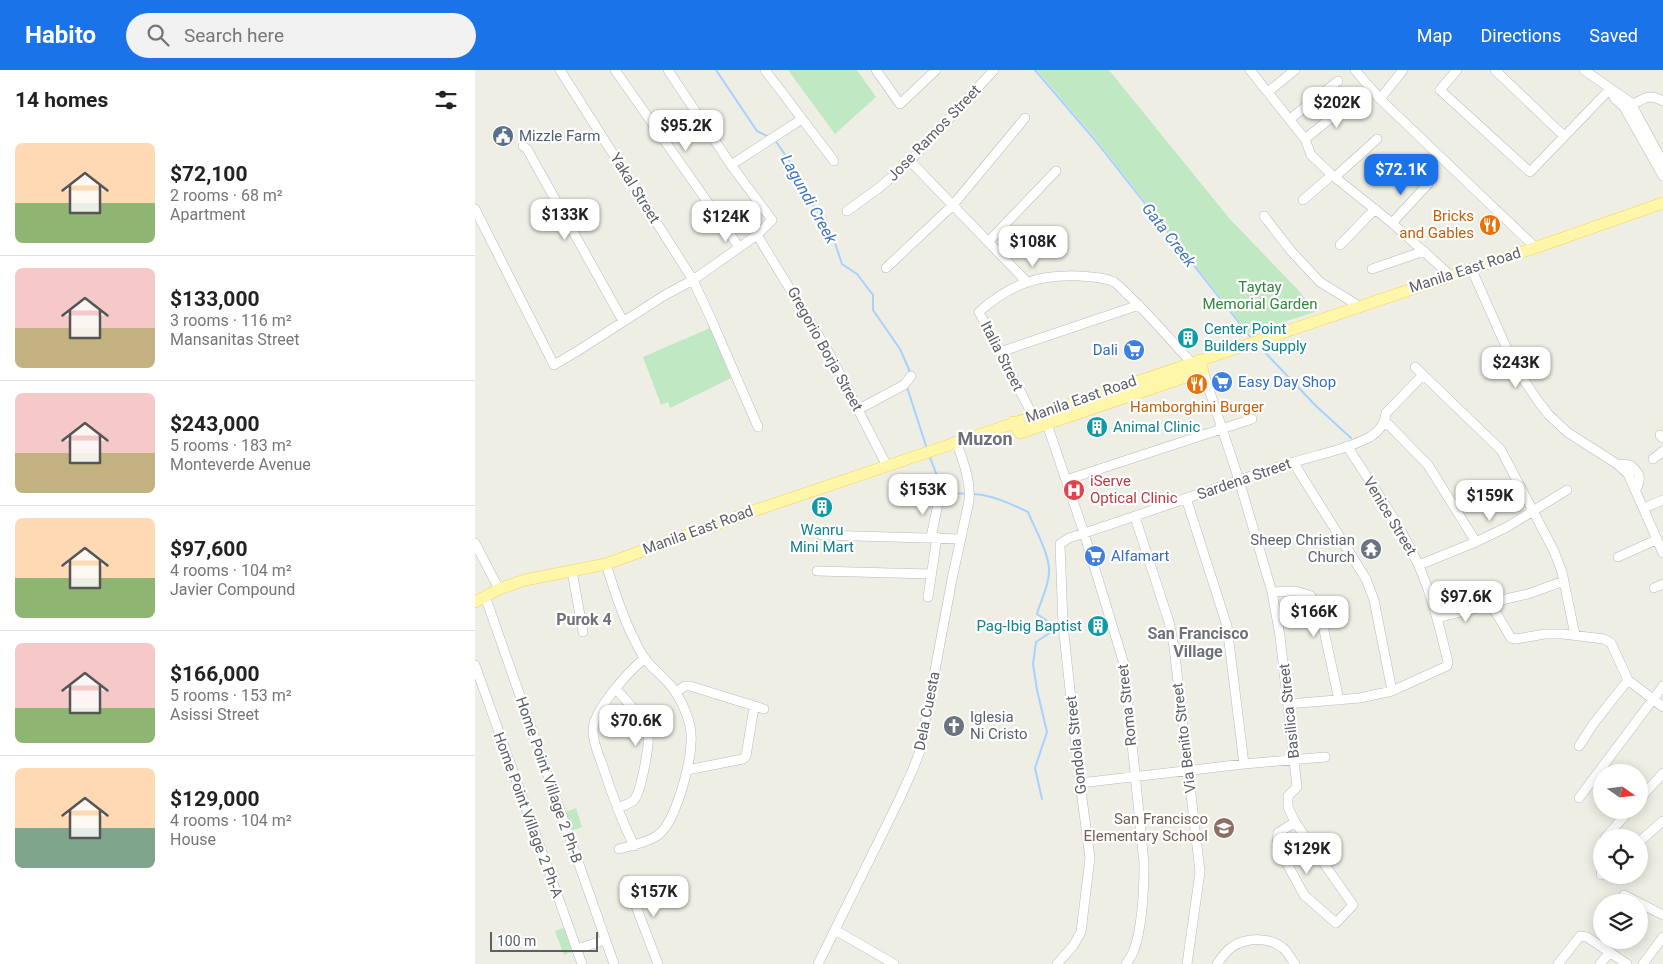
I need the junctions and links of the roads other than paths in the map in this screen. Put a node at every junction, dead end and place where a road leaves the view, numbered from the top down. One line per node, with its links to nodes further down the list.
1 (560, 70): 55 (street, Yakal Street)
2 (615, 70): 48 (street)
3 (668, 70): 32 (street)
4 (765, 70): 22 (street)
5 (877, 70): 6 (street)
6 (936, 70)
7 (994, 70): 30 (street, Jose Ramos Street)
8 (1251, 70): 17 (street)
9 (1295, 70): 17 (street)
10 (1355, 70): 18 (street)
11 (1403, 70): 18 (street)
12 (1457, 70): 25 (street)
13 (1495, 70): 25 (street)
14 (1585, 70): 16 (street)
15 (1338, 81): 24 (street)
16 (1610, 89): 21 (street); 25 (street); 35 (street)
17 (1269, 91): 24 (street)
18 (1380, 99): 49 (street)
19 (1353, 100): 27 (street)
20 (1663, 101): 21 (street)
21 (1631, 105): 31 (street)
22 (802, 118): 29 (street); 32 (street)
23 (1025, 118): 39 (street)
24 (1290, 119): 27 (street)
25 (1564, 136)
26 (1377, 138): 34 (street)
27 (1305, 139): 34 (street)
28 (523, 146): 59 (street)
29 (834, 161)
30 (910, 161): 39 (street); 42 (street, Jose Ramos Street)
31 (1663, 162)
32 (731, 165): 45 (street)
33 (1056, 170): 46 (street)
34 (1334, 176): 37 (street); 41 (street)
35 (1663, 176)
36 (1428, 184): 44 (street)
37 (1303, 200)
38 (1663, 203): 49 (main road, Manila East Road)
39 (953, 206): 46 (street); 51 (street)
40 (475, 209): 59 (street)
41 (1375, 209): 44 (street); 47 (street)
42 (847, 211)
43 (1264, 216): 58 (street)
44 (1392, 223): 50 (street)
45 (757, 235): 48 (street); 67 (street, Gregorio Borja Street)
46 (989, 242): 56 (street)
47 (1340, 245)
48 (739, 248): 55 (street)
49 (1535, 248): 52 (main road, Manila East Road)
50 (1424, 251): 53 (street); 54 (street)
51 (886, 268)
52 (1471, 268): 54 (main road, Manila East Road); 87 (street)
53 (1372, 269)
54 (1450, 275): 58 (main road, Manila East Road)
55 (693, 280): 59 (street); 73 (street, Yakal Street)
56 (1026, 281): 57 (street, Italia Street); 60 (street, Italia Street)
57 (1139, 305): 60 (street); 61 (street, Italia Street)
58 (1359, 306): 61 (main road, Manila East Road)
59 (623, 322)
60 (1000, 352): 68 (street, Italia Street)
61 (1197, 364): 65 (main road, Manila East Road); 66 (main road); 74 (street, Basilica Street)
62 (1415, 367): 63 (street)
63 (1423, 375): 70 (street, Sardena Street); 88 (street)
64 (911, 376): 67 (street)
65 (1122, 385): 66 (main road); 68 (main road, Manila East Road)
66 (1126, 398): 72 (main road)
67 (859, 409): 80 (street, Gregorio Borja Street)
68 (1038, 414): 71 (main road, Manila East Road); 72 (main road)
69 (1252, 419): 74 (street)
70 (1385, 421): 76 (street, Sardena Street); 95 (street)
71 (1013, 422): 72 (main road); 75 (main road, Manila East Road)
72 (1047, 424): 81 (street, Roma Street)
73 (758, 427)
74 (1222, 430): 81 (street); 82 (street, Basilica Street)
75 (956, 441): 80 (main road, Manila East Road); 93 (street, Dela Cuesta)
76 (1347, 446): 79 (street, Sardena Street); 100 (street, Venice Street)
77 (1663, 451): 78 (street)
78 (1653, 459)
79 (1293, 462): 82 (street, Sardena Street); 118 (street)
80 (887, 466): 99 (main road, Manila East Road)
81 (1066, 480): 90 (street, Roma Street)
82 (1239, 480): 84 (street, Sardena Street); 106 (street, Basilica Street)
83 (1567, 490): 88 (street)
84 (1186, 498): 89 (street, Sardena Street); 129 (street)
85 (939, 499): 92 (street)
86 (1663, 500): 87 (street)
87 (1644, 508): 94 (street)
88 (1533, 511): 95 (street); 104 (street)
89 (1135, 517): 90 (street, Sardena Street); 131 (street, Via Benito Street)
90 (1084, 533): 133 (street, Roma Street); 134 (street, Gondola Street)
91 (821, 535): 92 (street)
92 (934, 537): 93 (street); 103 (street)
93 (961, 539): 148 (street, Dela Cuesta)
94 (1656, 540): 97 (street); 98 (street)
95 (1476, 542): 100 (street)
96 (475, 543): 105 (street)
97 (1663, 552)
98 (1618, 557)
99 (606, 564): 101 (main road, Manila East Road); 113 (street)
100 (1419, 565): 110 (street, Venice Street)
101 (572, 571): 105 (main road, Manila East Road); 111 (street)
102 (817, 571): 103 (street)
103 (931, 574): 108 (street)
104 (1564, 581): 109 (street); 112 (street)
105 (499, 589): 107 (main road, Manila East Road)
106 (1272, 592): 120 (street); 122 (street, Basilica Street)
107 (479, 597): 150 (street, Home Point Village 2 Ph-B)
108 (928, 597)
109 (1490, 605): 110 (street); 112 (street)
110 (1437, 618): 118 (street, Venice Street)
111 (583, 632)
112 (1575, 635): 115 (street)
113 (645, 658): 117 (street); 119 (street)
114 (475, 665): 151 (street, Home Point Village 2 Ph-A)
115 (1627, 680): 121 (street); 126 (street)
116 (1663, 686): 121 (street)
117 (616, 689): 137 (street); 137 (street)
118 (1392, 691): 120 (street)
119 (676, 692): 123 (street); 130 (street)
120 (1339, 700): 122 (street)
121 (1653, 700): 124 (street); 136 (street)
122 (1288, 704): 128 (street, Basilica Street)
123 (754, 707): 125 (street); 130 (street)
124 (1663, 707)
125 (764, 709)
126 (1579, 746)
127 (1325, 757): 128 (street)
128 (1294, 760): 129 (street); 140 (street, Basilica Street)
129 (1244, 764): 131 (street)
130 (687, 770): 143 (street)
131 (1188, 770): 133 (street); 160 (street, Via Benito Street)
132 (1663, 773): 135 (street)
133 (1135, 777): 134 (street); 159 (street, Roma Street)
134 (1080, 783): 158 (street, Gondola Street)
135 (1648, 790)
136 (1579, 798)
137 (617, 808): 143 (street)
138 (1622, 819): 141 (street)
139 (1663, 821): 142 (street)
140 (1295, 822): 140 (street)
141 (1613, 829)
142 (1648, 834)
143 (634, 846): 144 (street)
144 (619, 849)
145 (626, 880): 155 (street)
146 (1648, 907): 147 (street)
147 (1663, 914)
148 (835, 930): 156 (street, Dela Cuesta); 157 (street)
149 (1663, 937): 166 (street)
150 (605, 940): 151 (street); 154 (street, Home Point Village 2 Ph-B)
151 (577, 950): 153 (street, Home Point Village 2 Ph-A)
152 (1610, 952): 163 (street); 164 (street); 165 (street)
153 (582, 964)
154 (614, 964)
155 (658, 964)
156 (818, 964)
157 (894, 964)
158 (1057, 964)
159 (1126, 964)
160 (1187, 964)
161 (1217, 964): 162 (street)
162 (1295, 964)
163 (1558, 964)
164 (1601, 964)
165 (1627, 964)
166 (1643, 964)

